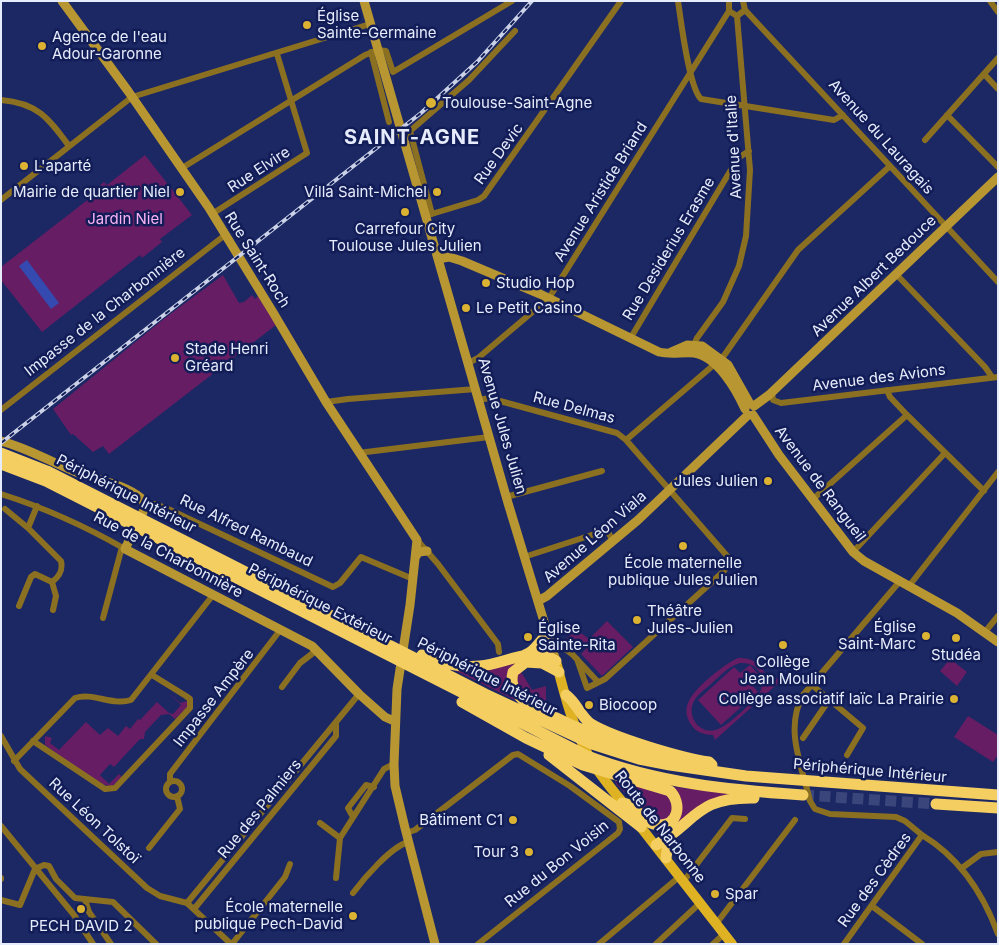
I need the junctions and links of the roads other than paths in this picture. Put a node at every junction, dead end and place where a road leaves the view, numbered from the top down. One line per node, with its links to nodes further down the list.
1 (62, 1): 21 (street, Rue Saint-Roch)
2 (364, 1): 13 (street, Avenue Jules Julien)
3 (512, 1): 15 (street)
4 (621, 1): 37 (street, Rue Devic)
5 (678, 1): 18 (street)
6 (743, 1): 9 (street)
7 (990, 1): 11 (street)
8 (730, 2): 10 (street)
9 (745, 10): 12 (street); 25 (street, Avenue du Lauragais)
10 (729, 11): 12 (street); 18 (street, Avenue Aristide Briand)
11 (998, 12)
12 (738, 16): 24 (street, Avenue d'Italie)
13 (370, 24): 15 (street, Avenue Jules Julien); 16 (street)
14 (515, 31): 37 (street, Avenue Jules Julien)
15 (374, 51): 23 (street); 27 (street); 37 (street, Avenue Jules Julien)
16 (277, 54): 21 (street); 23 (street, Rue Elvire)
17 (998, 58): 19 (street)
18 (691, 71): 24 (street); 43 (street, Avenue Aristide Briand)
19 (984, 74): 20 (street); 26 (street)
20 (998, 89)
21 (132, 97): 29 (street); 33 (street, Rue Saint-Roch)
22 (1, 100): 29 (street)
23 (292, 100): 33 (street); 36 (street, Rue Elvire)
24 (745, 106): 25 (street); 30 (street, Avenue d'Italie)
25 (844, 115): 31 (street, Avenue du Lauragais)
26 (947, 115): 28 (street); 32 (street)
27 (389, 122)
28 (925, 140)
29 (69, 146): 35 (street)
30 (749, 151): 44 (street, Rue Desiderius Erasme); 45 (street, Avenue d'Italie)
31 (890, 166): 38 (street, Avenue du Lauragais); 46 (street)
32 (998, 167)
33 (182, 168): 36 (street, Rue Saint-Roch)
34 (998, 177): 38 (street, Avenue Albert Bedouce)
35 (1, 200)
36 (212, 214): 39 (street, Rue Saint-Roch)
37 (428, 215): 40 (street, Avenue Jules Julien)
38 (946, 226): 41 (street, Avenue Albert Bedouce); 42 (street, Avenue du Lauragais)
39 (225, 235): 53 (street, Rue Saint-Roch); 54 (street, Impasse de la Charbonnière)
40 (438, 259): 43 (street); 47 (street, Avenue Jules Julien)
41 (896, 274): 48 (street); 51 (street, Avenue Albert Bedouce)
42 (998, 282)
43 (548, 298): 44 (street); 47 (street, Avenue Aristide Briand)
44 (630, 339): 45 (street)
45 (693, 349): 46 (street, Avenue de Rangueil)
46 (718, 362): 55 (street, Avenue de Rangueil); 58 (street)
47 (468, 363): 49 (street, Avenue Jules Julien)
48 (995, 377): 50 (street, Avenue des Avions)
49 (476, 389): 52 (street, Avenue Jules Julien); 53 (street)
50 (887, 390): 51 (street, Avenue des Avions); 56 (street)
51 (770, 394): 55 (street, Avenue Albert Bedouce)
52 (479, 400): 57 (street, Avenue Jules Julien); 58 (street, Rue Delmas)
53 (326, 402): 61 (street, Rue Saint-Roch)
54 (1, 410)
55 (751, 410): 66 (street, Avenue Albert Bedouce); 70 (street, Avenue de Rangueil)
56 (907, 415): 62 (street); 70 (street)
57 (489, 436): 61 (street); 69 (street, Avenue Jules Julien)
58 (626, 440): 66 (street, Rue Delmas)
59 (1, 441): 72 (street, Rue Alfred Rambaud)
60 (1, 453): 96 (highway, Périphérique Intérieur)
61 (358, 453): 76 (street, Rue Saint-Roch)
62 (945, 453): 67 (street); 79 (street)
63 (1, 464): 103 (highway, Périphérique Extérieur)
64 (602, 471): 69 (street)
65 (998, 472): 67 (street)
66 (669, 491): 75 (street, Avenue Léon Viala); 105 (street, Rue Delmas)
67 (984, 491): 85 (street)
68 (1, 494): 71 (street, Rue de la Charbonnière)
69 (506, 497): 81 (street, Avenue Jules Julien)
70 (812, 500): 79 (street, Avenue de Rangueil)
71 (37, 506): 74 (street); 77 (street, Rue de la Charbonnière)
72 (144, 508): 77 (street); 82 (street, Rue Alfred Rambaud)
73 (5, 510): 74 (street)
74 (28, 528): 84 (street)
75 (612, 539): 81 (street); 87 (street, Avenue Léon Viala)
76 (417, 540): 78 (street); 80 (street)
77 (123, 548): 86 (street, Rue de la Charbonnière); 91 (street)
78 (427, 551): 80 (street); 99 (street)
79 (853, 552): 83 (street, Avenue de Rangueil)
80 (416, 556): 82 (street)
81 (524, 556): 87 (street, Avenue Jules Julien)
82 (414, 579): 111 (street)
83 (900, 581): 85 (street, Avenue de Rangueil); 106 (street)
84 (52, 582): 88 (street); 89 (street)
85 (909, 586): 93 (street, Avenue de Rangueil)
86 (213, 595): 92 (street, Rue de la Charbonnière); 104 (street)
87 (538, 600): 94 (street, Avenue Jules Julien)
88 (19, 606)
89 (53, 610)
90 (998, 616): 93 (street)
91 (103, 618)
92 (281, 629): 98 (street, Rue de la Charbonnière); 122 (street, Impasse Ampère)
93 (985, 632): 95 (street, Avenue de Rangueil)
94 (547, 635): 97 (street, Avenue Jules Julien); 100 (highway)
95 (998, 642)
96 (387, 643): 100 (highway); 123 (highway, Périphérique Intérieur)
97 (551, 646): 101 (street); 102 (street, Avenue Jules Julien)
98 (317, 650): 107 (street); 108 (street, Rue de la Charbonnière)
99 (499, 652)
100 (524, 656): 102 (highway)
101 (577, 659): 105 (street); 105 (street)
102 (557, 667): 109 (main road, Avenue Jules Julien); 120 (highway)
103 (416, 670): 115 (highway); 134 (highway, Périphérique Extérieur)
104 (152, 675): 117 (street); 117 (street)
105 (598, 682)
106 (812, 685): 110 (street); 135 (street)
107 (282, 687)
108 (359, 694): 111 (street, Rue de la Charbonnière); 113 (street, Rue des Palmiers)
109 (566, 695): 112 (main road, Avenue Jules Julien); 120 (highway)
110 (829, 700): 116 (street); 118 (street)
111 (394, 720): 121 (street)
112 (574, 722): 126 (main road, Route de Narbonne)
113 (336, 723): 150 (street, Rue des Palmiers); 153 (street, Rue des Palmiers)
114 (1, 736): 119 (street, Rue Léon Tolstoï)
115 (526, 738): 126 (highway); 133 (highway)
116 (802, 738)
117 (33, 741): 119 (street)
118 (847, 755)
119 (14, 761): 150 (street, Rue Léon Tolstoï)
120 (712, 765): 123 (highway)
121 (394, 768): 136 (street); 137 (street)
122 (170, 782): 124 (street); 124 (street)
123 (874, 787): 125 (highway, Périphérique Intérieur)
124 (177, 796): 139 (street)
125 (998, 796)
126 (622, 802): 133 (main road, Route de Narbonne)
127 (936, 804): 128 (highway)
128 (998, 808)
129 (745, 819): 146 (street)
130 (795, 820): 154 (street)
131 (320, 823): 136 (street)
132 (1, 826): 144 (street)
133 (641, 827): 138 (main road, Route de Narbonne)
134 (674, 831): 138 (highway); 141 (highway)
135 (922, 836): 143 (street, Rue des Cèdres); 152 (street, Rue des Cèdres)
136 (340, 838): 145 (street)
137 (407, 838): 147 (street); 161 (street); 162 (street, Rue du Bon Voisin)
138 (656, 845): 141 (main road, Route de Narbonne)
139 (149, 848)
140 (998, 852): 143 (street)
141 (666, 858): 146 (main road, Route de Narbonne)
142 (290, 864): 160 (street)
143 (962, 868): 156 (street, Rue des Cèdres)
144 (35, 869): 148 (street); 149 (street); 157 (street)
145 (336, 878)
146 (681, 879): 151 (main road, Route de Narbonne); 163 (street)
147 (353, 893)
148 (1, 900)
149 (85, 900): 158 (street); 159 (street)
150 (187, 903): 153 (street)
151 (700, 904): 154 (main road, Route de Narbonne); 164 (street)
152 (872, 906): 167 (street, Rue des Cèdres); 168 (street)
153 (194, 909): 160 (street)
154 (716, 924): 155 (main road, Route de Narbonne)
155 (724, 934): 165 (street); 166 (main road, Route de Narbonne)
156 (998, 934)
157 (93, 944)
158 (111, 944)
159 (156, 944)
160 (231, 944)
161 (435, 944)
162 (478, 944)
163 (599, 944)
164 (656, 944)
165 (713, 944)
166 (732, 944)
167 (844, 944)
168 (922, 944)

